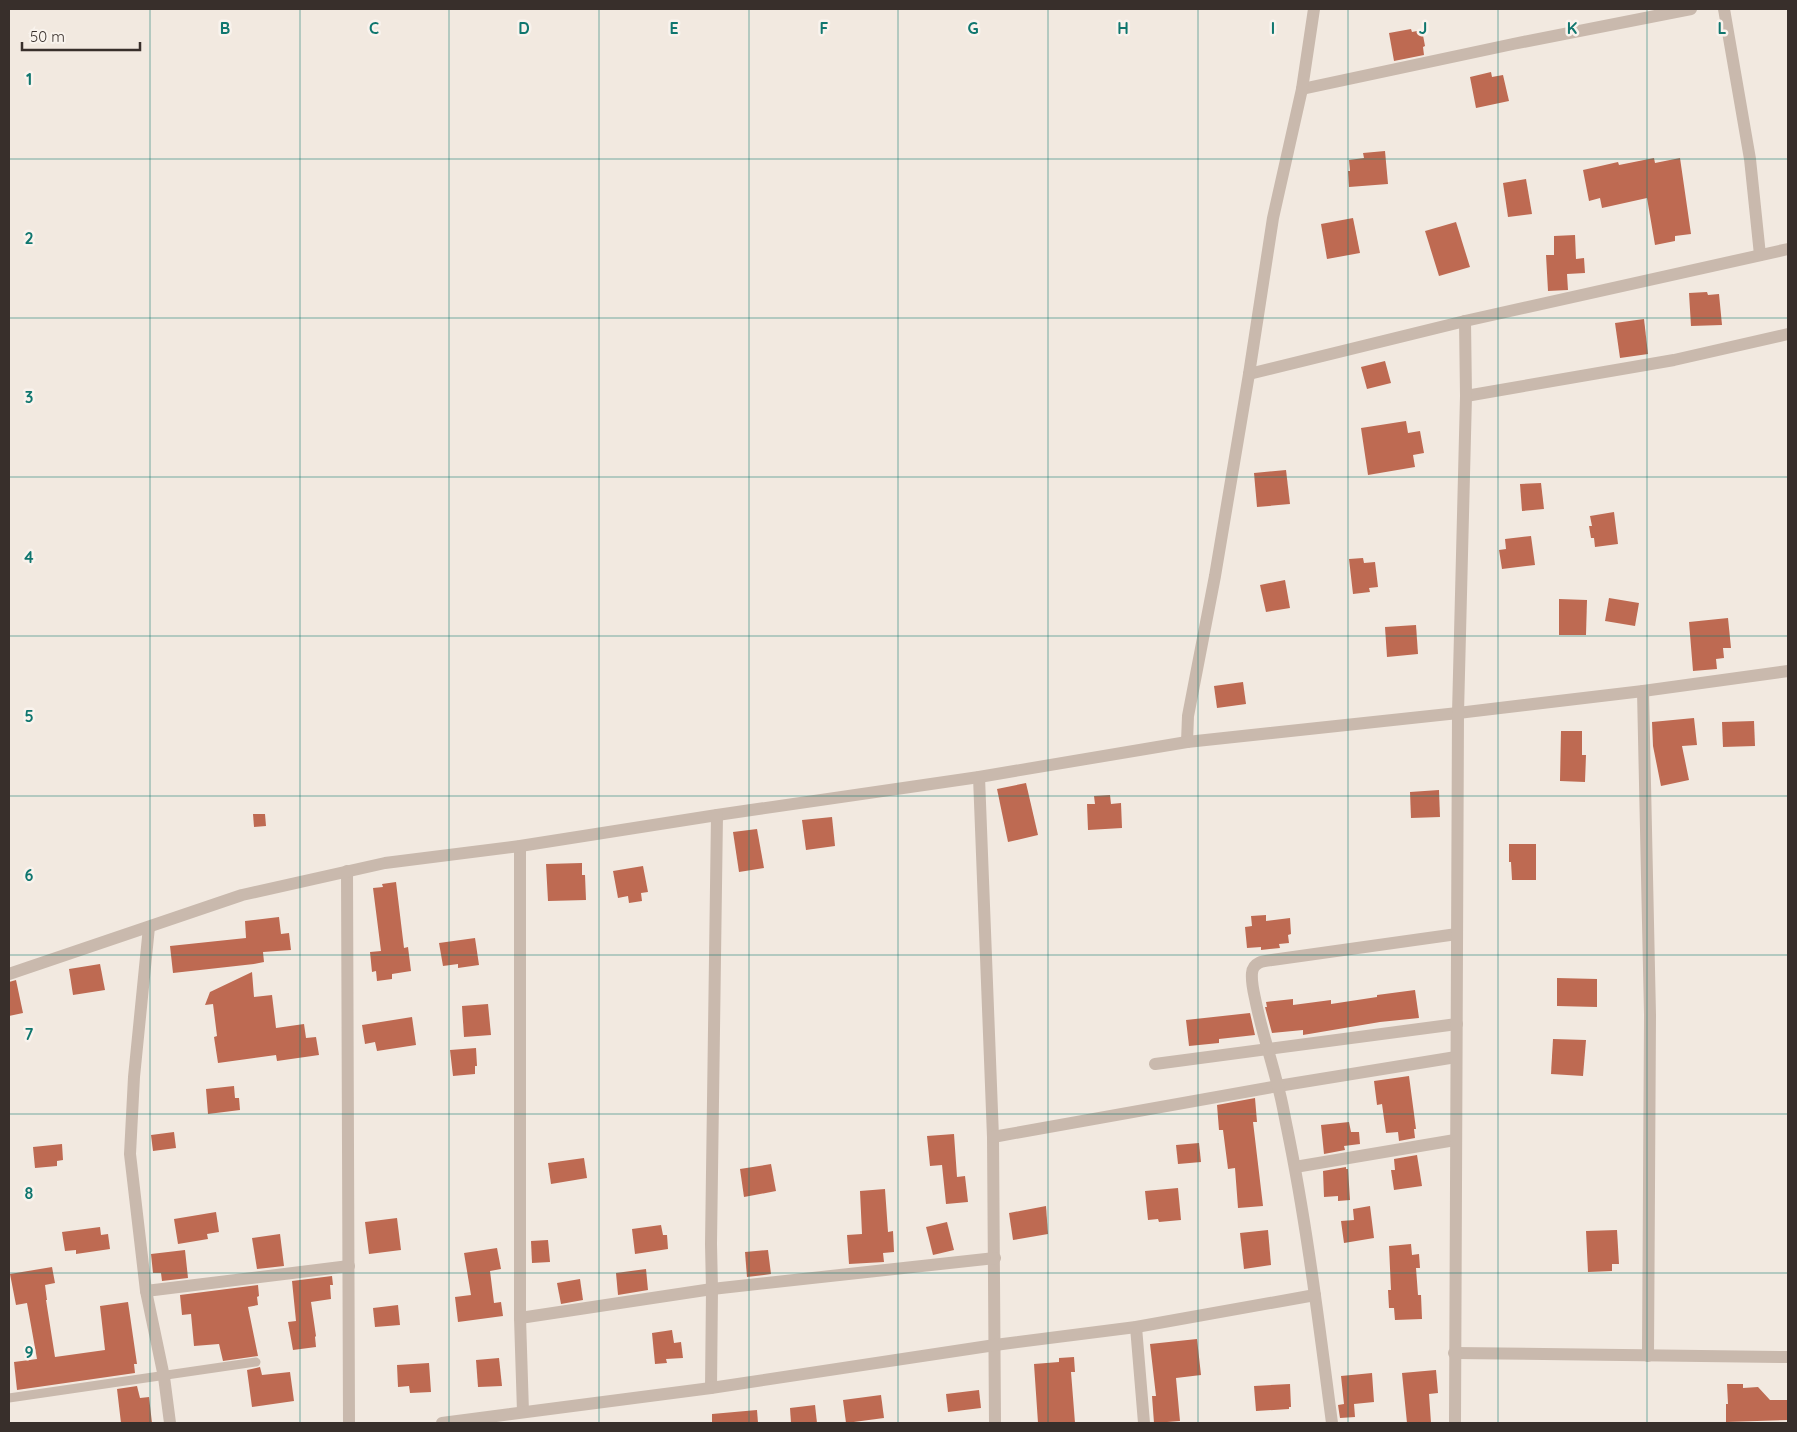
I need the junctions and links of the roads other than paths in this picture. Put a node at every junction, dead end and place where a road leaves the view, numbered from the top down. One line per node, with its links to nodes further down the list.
1 (1314, 9): 4 (street)
2 (1692, 9): 4 (street)
3 (1724, 9): 6 (street)
4 (1302, 89): 9 (street)
5 (1788, 249): 6 (street)
6 (1760, 255): 7 (street)
7 (1465, 321): 9 (street); 10 (street)
8 (1788, 334): 10 (street)
9 (1249, 374): 14 (street)
10 (1466, 396): 13 (street)
11 (1788, 672): 12 (street)
12 (1643, 691): 13 (street); 39 (street)
13 (1458, 713): 14 (street); 20 (street)
14 (1187, 742): 15 (street)
15 (979, 777): 16 (street); 27 (street)
16 (716, 815): 17 (street); 32 (street)
17 (520, 846): 18 (street); 35 (street)
18 (347, 871): 19 (street); 31 (street)
19 (149, 927): 21 (street); 33 (street)
20 (1457, 934): 22 (street); 23 (street)
21 (9, 974)
22 (1457, 1024): 23 (street); 24 (street)
23 (1267, 1050): 25 (street); 26 (street)
24 (1456, 1057): 26 (street); 28 (street)
25 (1155, 1064)
26 (1278, 1086): 27 (street); 29 (street)
27 (993, 1137): 30 (street)
28 (1455, 1140): 29 (street); 38 (street)
29 (1295, 1167): 34 (street)
30 (995, 1258): 32 (street); 37 (street)
31 (349, 1266): 33 (street); 47 (street)
32 (712, 1289): 35 (street); 43 (street)
33 (146, 1292): 42 (street)
34 (1315, 1296): 36 (street); 51 (street)
35 (520, 1318): 45 (street)
36 (1136, 1327): 37 (street); 50 (street)
37 (995, 1345): 43 (street); 49 (street)
38 (1454, 1353): 39 (street); 52 (street)
39 (1648, 1356): 40 (street)
40 (1788, 1358)
41 (256, 1362): 42 (lane)
42 (164, 1377): 44 (lane); 46 (street)
43 (711, 1388): 45 (street)
44 (9, 1398)
45 (523, 1412): 48 (street)
46 (170, 1423)
47 (349, 1423)
48 (442, 1423)
49 (995, 1423)
50 (1144, 1423)
51 (1332, 1423)
52 (1455, 1423)

